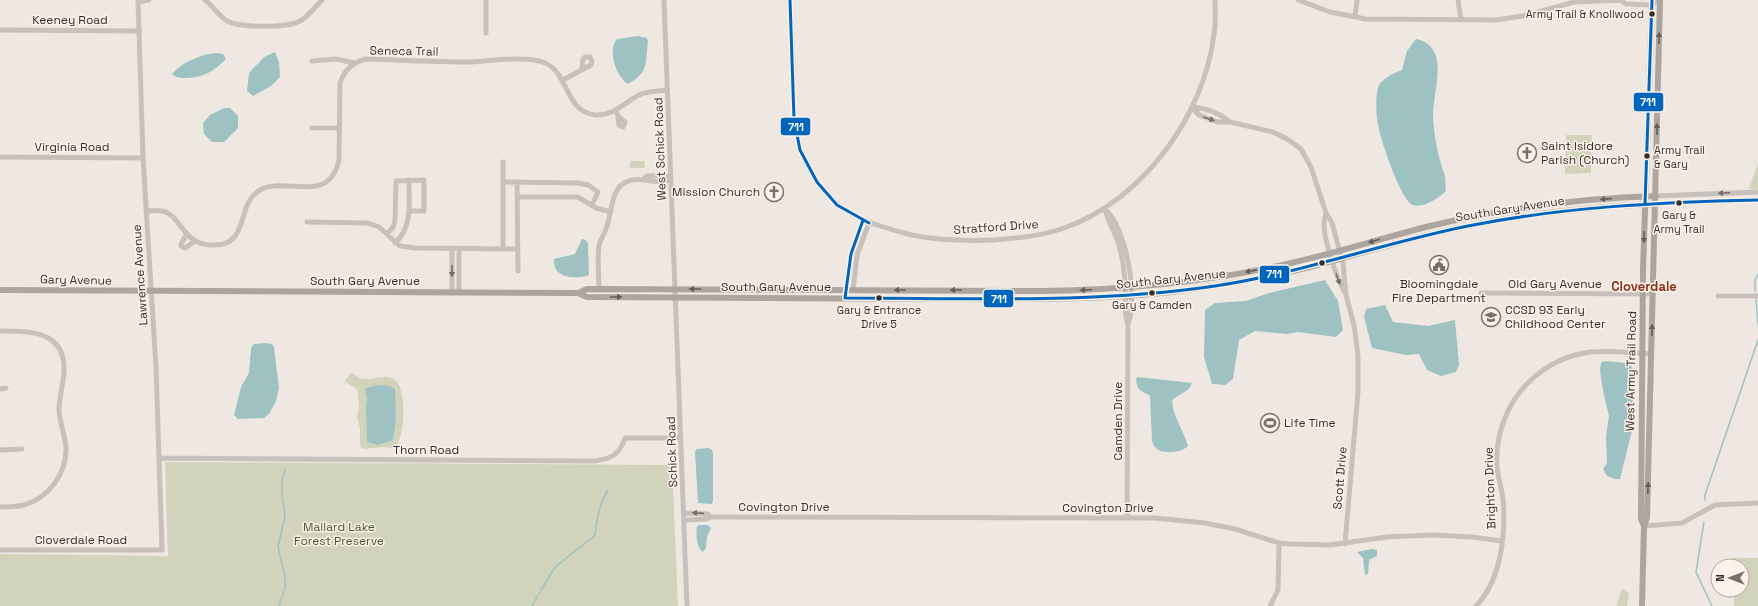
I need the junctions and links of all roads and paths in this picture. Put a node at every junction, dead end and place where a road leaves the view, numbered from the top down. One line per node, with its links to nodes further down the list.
1 (149, 0): 13 (street)
2 (205, 0): 3 (street)
3 (322, 0)
4 (486, 0): 19 (street)
5 (664, 0): 24 (street, West Schick Road)
6 (790, 0): 49 (street, Stratford Drive)
7 (1215, 0): 25 (street, Stratford Drive)
8 (1298, 0): 15 (street)
9 (1357, 0): 15 (street)
10 (1458, 0): 16 (street)
11 (1620, 0): 14 (street); 16 (street)
12 (1660, 0): 14 (street); 38 (main road, West Army Trail Road, one-way to 12)
13 (138, 1): 18 (street, Lawrence Avenue)
14 (1652, 3): 37 (main road, West Army Trail Road)
15 (1355, 17): 16 (street)
16 (1461, 20)
17 (0, 30): 18 (street, Keeney Road)
18 (140, 31): 30 (street, Lawrence Avenue)
19 (486, 33)
20 (312, 61): 21 (street)
21 (355, 63): 23 (street, Seneca Trail); 28 (street, Seneca Trail)
22 (582, 69): 23 (street)
23 (563, 80): 24 (street, Seneca Trail)
24 (668, 90): 32 (street, West Schick Road)
25 (1192, 107): 26 (street, Scott Drive); 26 (street, Scott Drive, one-way to 26); 44 (street, Stratford Drive)
26 (1230, 122): 48 (street, Scott Drive)
27 (312, 128): 28 (street)
28 (339, 128): 56 (street, Seneca Trail)
29 (0, 157): 30 (street, Virginia Road)
30 (143, 158): 45 (street, Lawrence Avenue)
31 (503, 162): 34 (street)
32 (671, 179): 47 (street); 69 (street, West Schick Road)
33 (409, 180): 46 (street); 46 (street); 55 (street)
34 (503, 182): 35 (street); 60 (street)
35 (517, 182): 39 (street); 43 (street)
36 (1758, 192): 38 (street, South Gary Avenue, one-way to 38)
37 (1645, 196): 38 (main road, South Gary Avenue); 41 (main road, West Army Trail Road); 52 (main road, South Gary Avenue, one-way to 52)
38 (1656, 196): 42 (main road, West Army Trail Road)
39 (517, 197): 43 (street); 61 (street)
40 (1758, 200): 42 (street, South Gary Avenue)
41 (1645, 204): 42 (main road, South Gary Avenue); 53 (main road, South Gary Avenue); 77 (main road, West Army Trail Road, one-way to 77)
42 (1656, 204): 78 (main road, West Army Trail Road)
43 (592, 205): 47 (street)
44 (1105, 209): 51 (street, Stratford Drive); 67 (street, Camden Drive)
45 (146, 211): 54 (street, Seneca Trail); 72 (street, Lawrence Avenue)
46 (409, 211): 57 (street)
47 (611, 212): 68 (street)
48 (1326, 213): 62 (street, Scott Drive); 63 (street, Scott Drive)
49 (863, 220): 51 (street, Stratford Drive); 71 (street)
50 (307, 222): 55 (street)
51 (869, 223): 71 (street)
52 (1438, 224): 53 (main road); 62 (main road, South Gary Avenue, one-way to 62)
53 (1440, 232): 64 (main road, South Gary Avenue)
54 (187, 234): 56 (street, Seneca Trail); 56 (street, Seneca Trail)
55 (387, 234): 57 (street)
56 (195, 241)
57 (395, 243): 58 (street)
58 (452, 248): 59 (street); 73 (street, one-way to 73)
59 (459, 248): 60 (street); 74 (street)
60 (503, 249): 61 (street)
61 (518, 249): 66 (street)
62 (1340, 251): 63 (main road, South Gary Avenue); 64 (street, Scott Drive)
63 (1330, 253): 65 (street, Scott Drive); 67 (main road, South Gary Avenue, one-way to 67)
64 (1341, 258): 65 (main road, South Gary Avenue); 79 (street, Scott Drive)
65 (1332, 261): 79 (street, Scott Drive, one-way to 79); 80 (main road, South Gary Avenue)
66 (518, 271)
67 (1128, 288): 71 (main road, South Gary Avenue, one-way to 71); 80 (street, Camden Drive)
68 (598, 289): 69 (main road, South Gary Avenue); 75 (main road, South Gary Avenue)
69 (676, 289): 71 (main road, South Gary Avenue, one-way to 69); 83 (street, West Schick Road)
70 (0, 290): 72 (main road, Gary Avenue)
71 (849, 290)
72 (151, 292): 73 (main road, South Gary Avenue); 90 (street, Lawrence Avenue)
73 (452, 293): 74 (main road, South Gary Avenue)
74 (459, 293): 75 (main road, South Gary Avenue)
75 (578, 293): 83 (main road, South Gary Avenue, one-way to 83)
76 (1480, 294): 77 (street, Old Gary Avenue)
77 (1643, 294): 78 (street, Old Gary Avenue); 85 (main road, West Army Trail Road)
78 (1653, 294): 86 (main road, West Army Trail Road, one-way to 78)
79 (1346, 295): 100 (street, Scott Drive)
80 (1128, 296): 83 (main road, South Gary Avenue); 95 (street, Camden Drive)
81 (1718, 296): 82 (street)
82 (1758, 296)
83 (676, 297): 87 (street, Schick Road)
84 (0, 331): 92 (street)
85 (1642, 354): 86 (street, Brighton Drive); 97 (main road, West Army Trail Road); 98 (street, Brighton Drive)
86 (1651, 354): 97 (main road, West Army Trail Road, one-way to 86)
87 (681, 438): 90 (street, Thorn Road); 93 (street, Schick Road)
88 (22, 449): 89 (street)
89 (0, 450)
90 (160, 458): 102 (street, Lawrence Avenue)
91 (1758, 503): 97 (street)
92 (0, 507)
93 (684, 513): 94 (street, Covington Drive, one-way to 93); 96 (street, Schick Road)
94 (710, 517): 95 (street, Covington Drive); 96 (street, Covington Drive)
95 (1127, 518): 99 (street, Covington Drive)
96 (685, 520): 103 (street, Schick Road)
97 (1644, 526): 106 (main road, West Army Trail Road)
98 (1501, 541): 100 (street, Covington Drive); 105 (street, Brighton Drive)
99 (1279, 543): 100 (street, Covington Drive); 104 (street)
100 (1345, 544)
101 (0, 550): 102 (street, Cloverdale Road)
102 (162, 550)
103 (687, 606)
104 (1270, 606)
105 (1476, 606)
106 (1642, 606)

